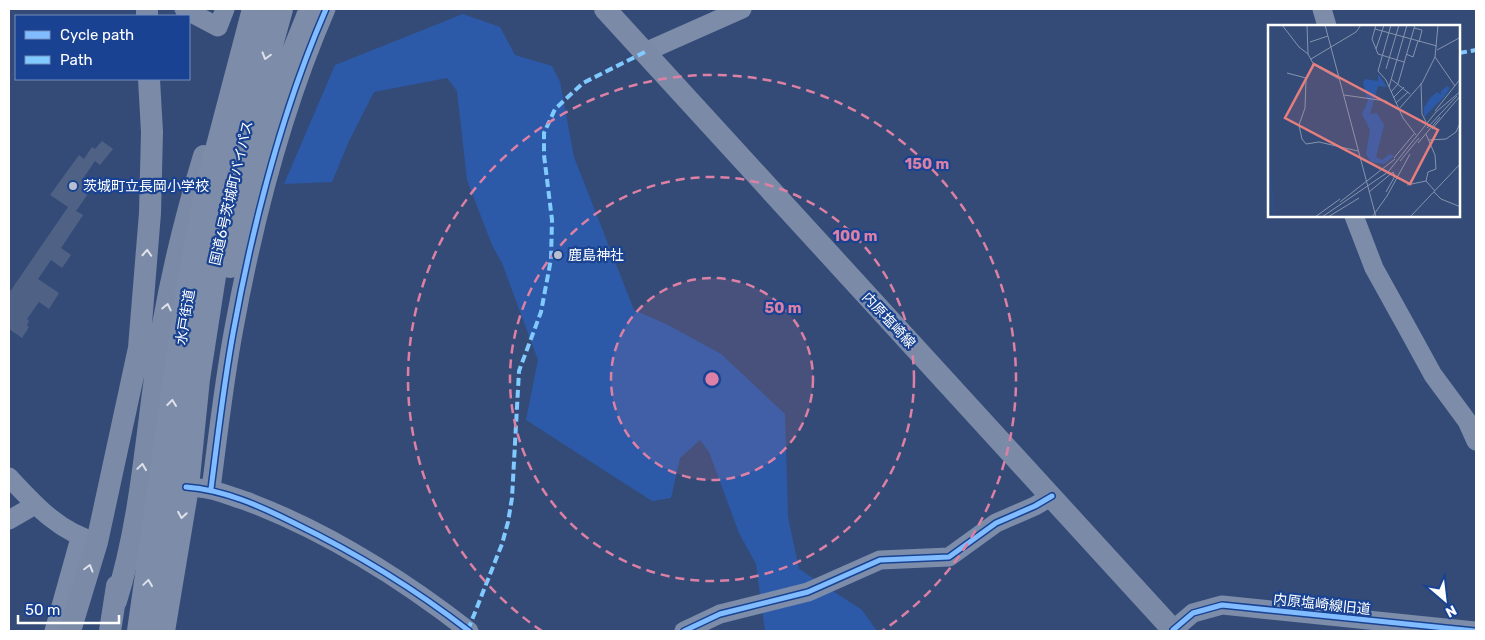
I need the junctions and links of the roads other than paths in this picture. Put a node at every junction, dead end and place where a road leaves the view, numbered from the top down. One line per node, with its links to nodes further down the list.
1 (184, 9): 2 (street)
2 (225, 9)
3 (255, 9): 23 (main road, one-way to 3); 27 (highway, 水戸街道, one-way to 3)
4 (280, 9): 14 (highway, 国道6号茨城町バイパス, one-way to 14)
5 (312, 9): 14 (highway)
6 (326, 9): 18 (street)
7 (605, 9): 11 (main road, 内原塩崎線)
8 (742, 9): 11 (street)
9 (1322, 9): 10 (street)
10 (1327, 25)
11 (644, 52): 19 (main road, 内原塩崎線)
12 (149, 80): 15 (main road, one-way to 12)
13 (1355, 218): 16 (street)
14 (197, 380): 18 (highway)
15 (132, 388): 22 (main road); 23 (main road)
16 (1476, 441)
17 (9, 477): 20 (street)
18 (199, 488): 28 (highway, one-way to 28); 29 (street)
19 (1052, 496): 30 (street); 31 (main road, 内原塩崎線)
20 (35, 504): 21 (street); 22 (street)
21 (9, 520)
22 (88, 540): 24 (street); 25 (main road, one-way to 22)
23 (116, 601): 26 (main road)
24 (54, 631)
25 (70, 631)
26 (110, 631)
27 (140, 631)
28 (162, 631)
29 (469, 631)
30 (684, 631)
31 (1174, 631): 32 (street, 内原塩崎線旧道)
32 (1475, 631)

